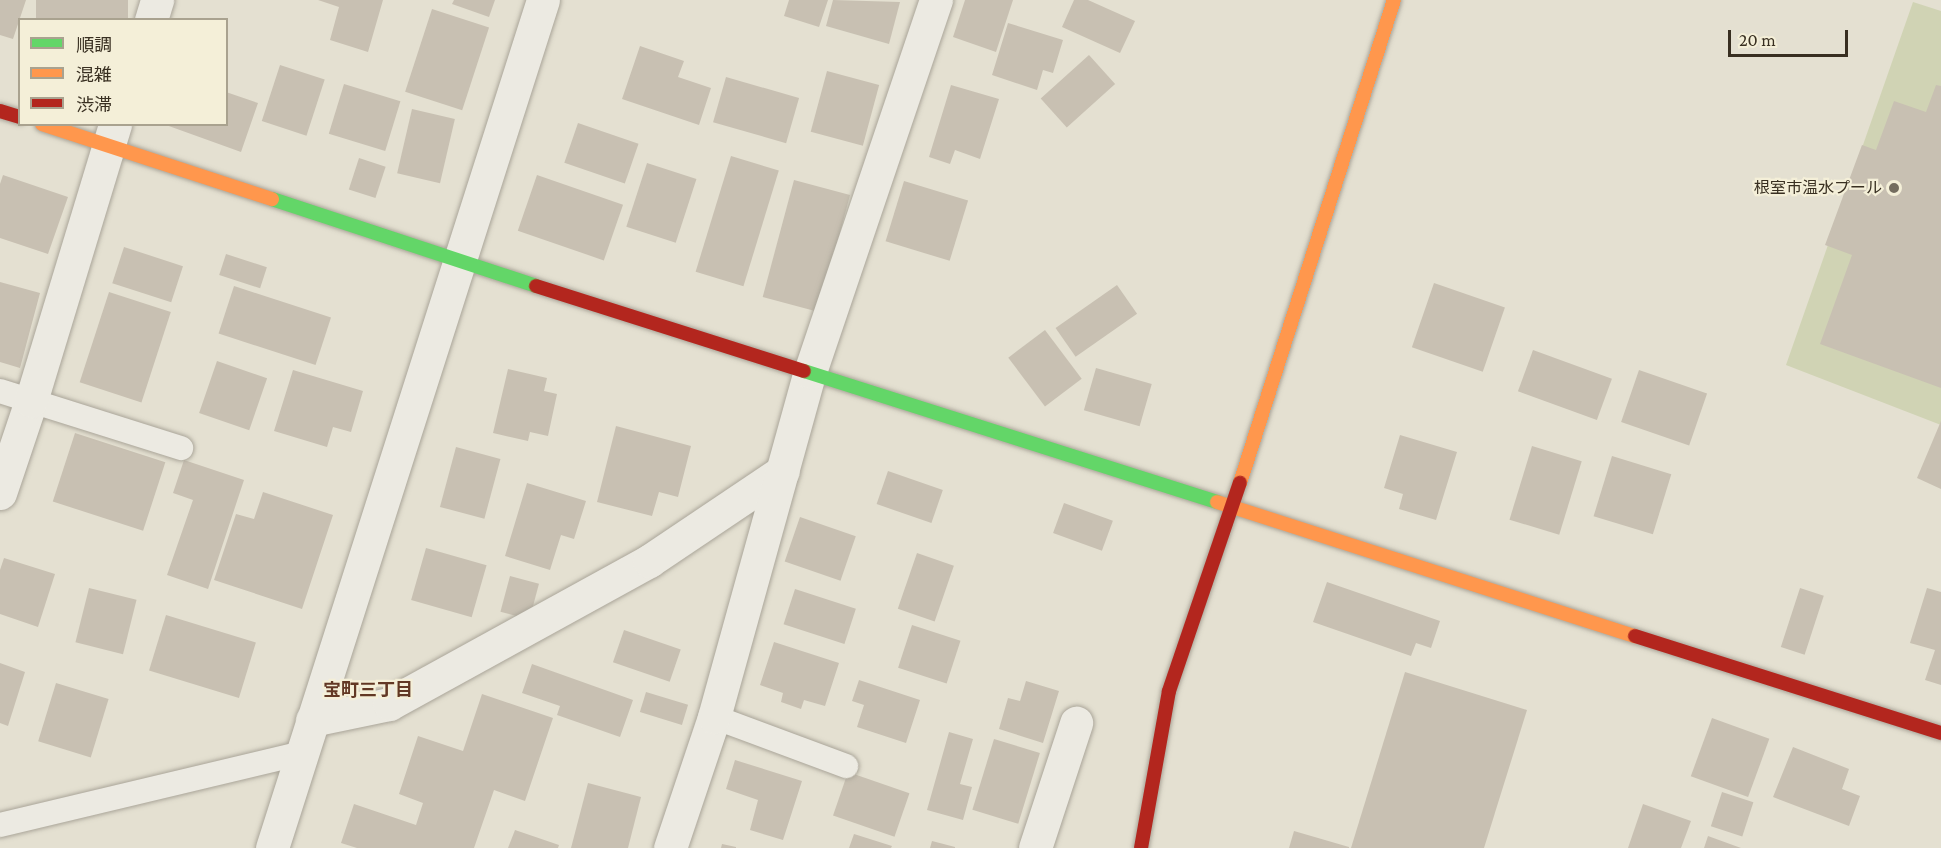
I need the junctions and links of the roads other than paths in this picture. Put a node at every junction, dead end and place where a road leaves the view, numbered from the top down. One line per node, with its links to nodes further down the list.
1 (158, 0): 5 (street)
2 (543, 0): 10 (street)
3 (936, 0): 11 (street)
4 (1394, 0): 17 (street)
5 (152, 18)
6 (0, 111): 7 (street)
7 (18, 116)
8 (55, 126): 9 (street)
9 (112, 135): 10 (street); 13 (street)
10 (459, 260): 11 (street); 19 (street)
11 (810, 372): 15 (street); 17 (street)
12 (0, 391): 13 (lane)
13 (31, 401): 14 (lane); 16 (street)
14 (181, 448)
15 (783, 471): 18 (street); 19 (street)
16 (0, 493)
17 (1232, 508): 21 (street); 28 (street)
18 (714, 717): 23 (lane); 26 (street)
19 (312, 720): 22 (street)
20 (1076, 723): 27 (street)
21 (1941, 733)
22 (302, 753): 24 (lane); 25 (street)
23 (846, 766)
24 (0, 825)
25 (272, 848)
26 (670, 848)
27 (1035, 848)
28 (1142, 848)

